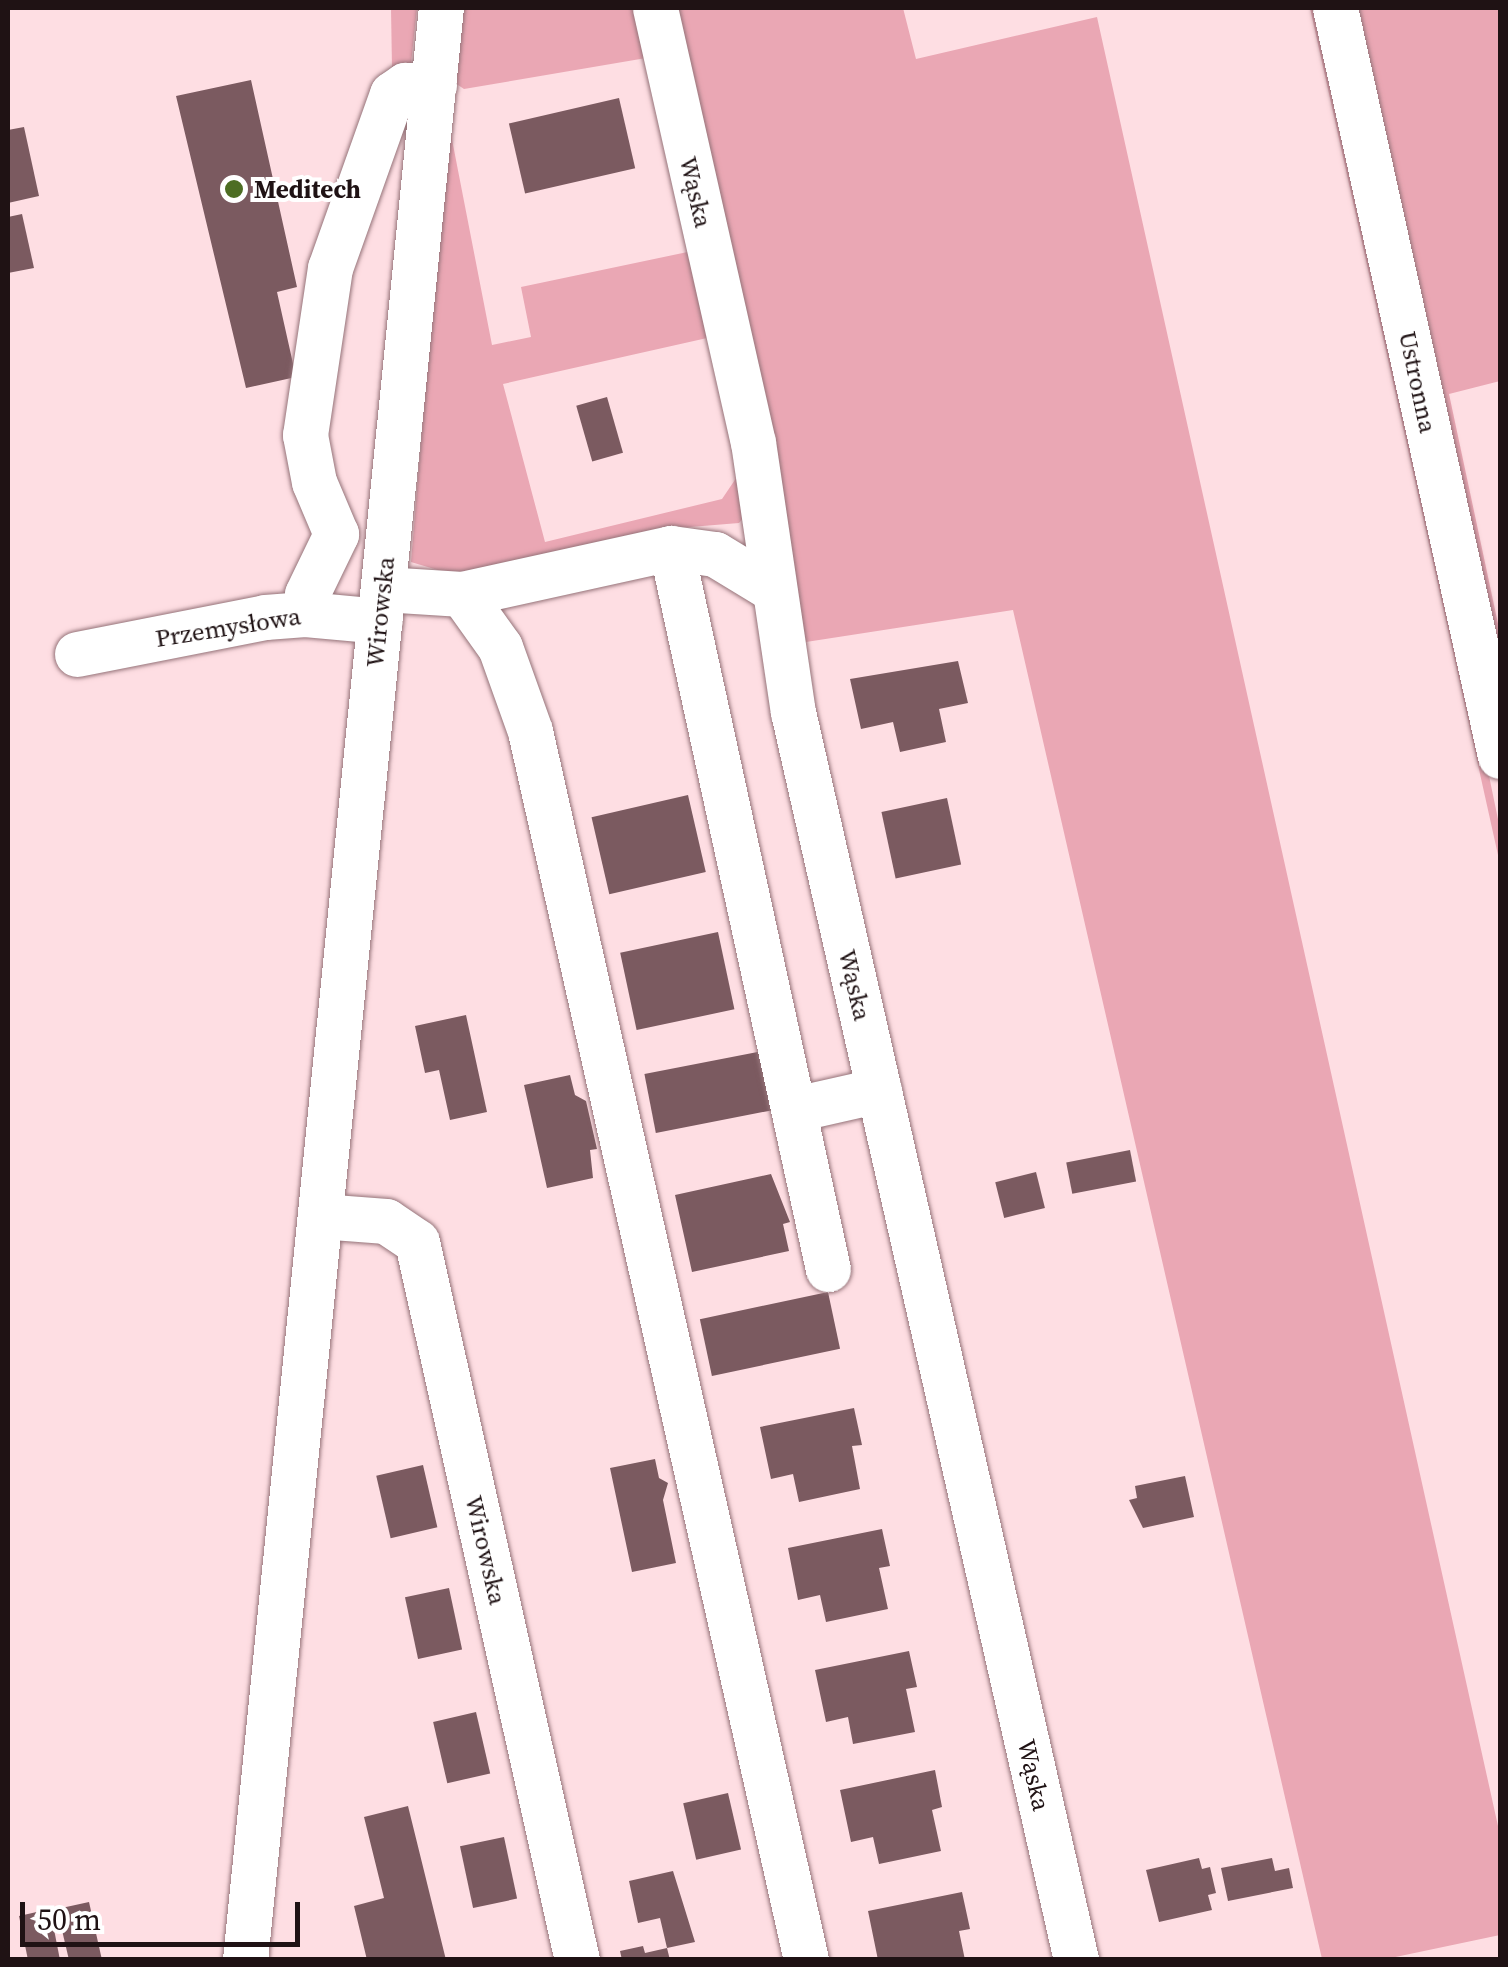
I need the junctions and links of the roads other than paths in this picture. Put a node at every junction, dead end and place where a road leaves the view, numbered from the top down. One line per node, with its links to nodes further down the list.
1 (442, 8): 4 (street, Wirowska)
2 (654, 8): 6 (street, Wąska)
3 (1335, 8): 11 (street, Ustronna)
4 (434, 85): 8 (street, Wirowska); 9 (street)
5 (671, 548): 6 (street); 7 (street, Przemysłowa); 13 (street)
6 (771, 588): 12 (street, Wąska)
7 (462, 594): 8 (street, Przemysłowa); 18 (street)
8 (382, 605): 9 (street, Przemysłowa); 14 (street, Wirowska)
9 (305, 614): 10 (street, Przemysłowa)
10 (77, 654)
11 (1500, 756)
12 (879, 1090): 13 (street); 19 (street, Wąska)
13 (795, 1110): 15 (street)
14 (320, 1216): 16 (street, Wirowska); 17 (street, Wirowska)
15 (828, 1269)
16 (245, 1960)
17 (578, 1960)
18 (806, 1960)
19 (1076, 1960)

